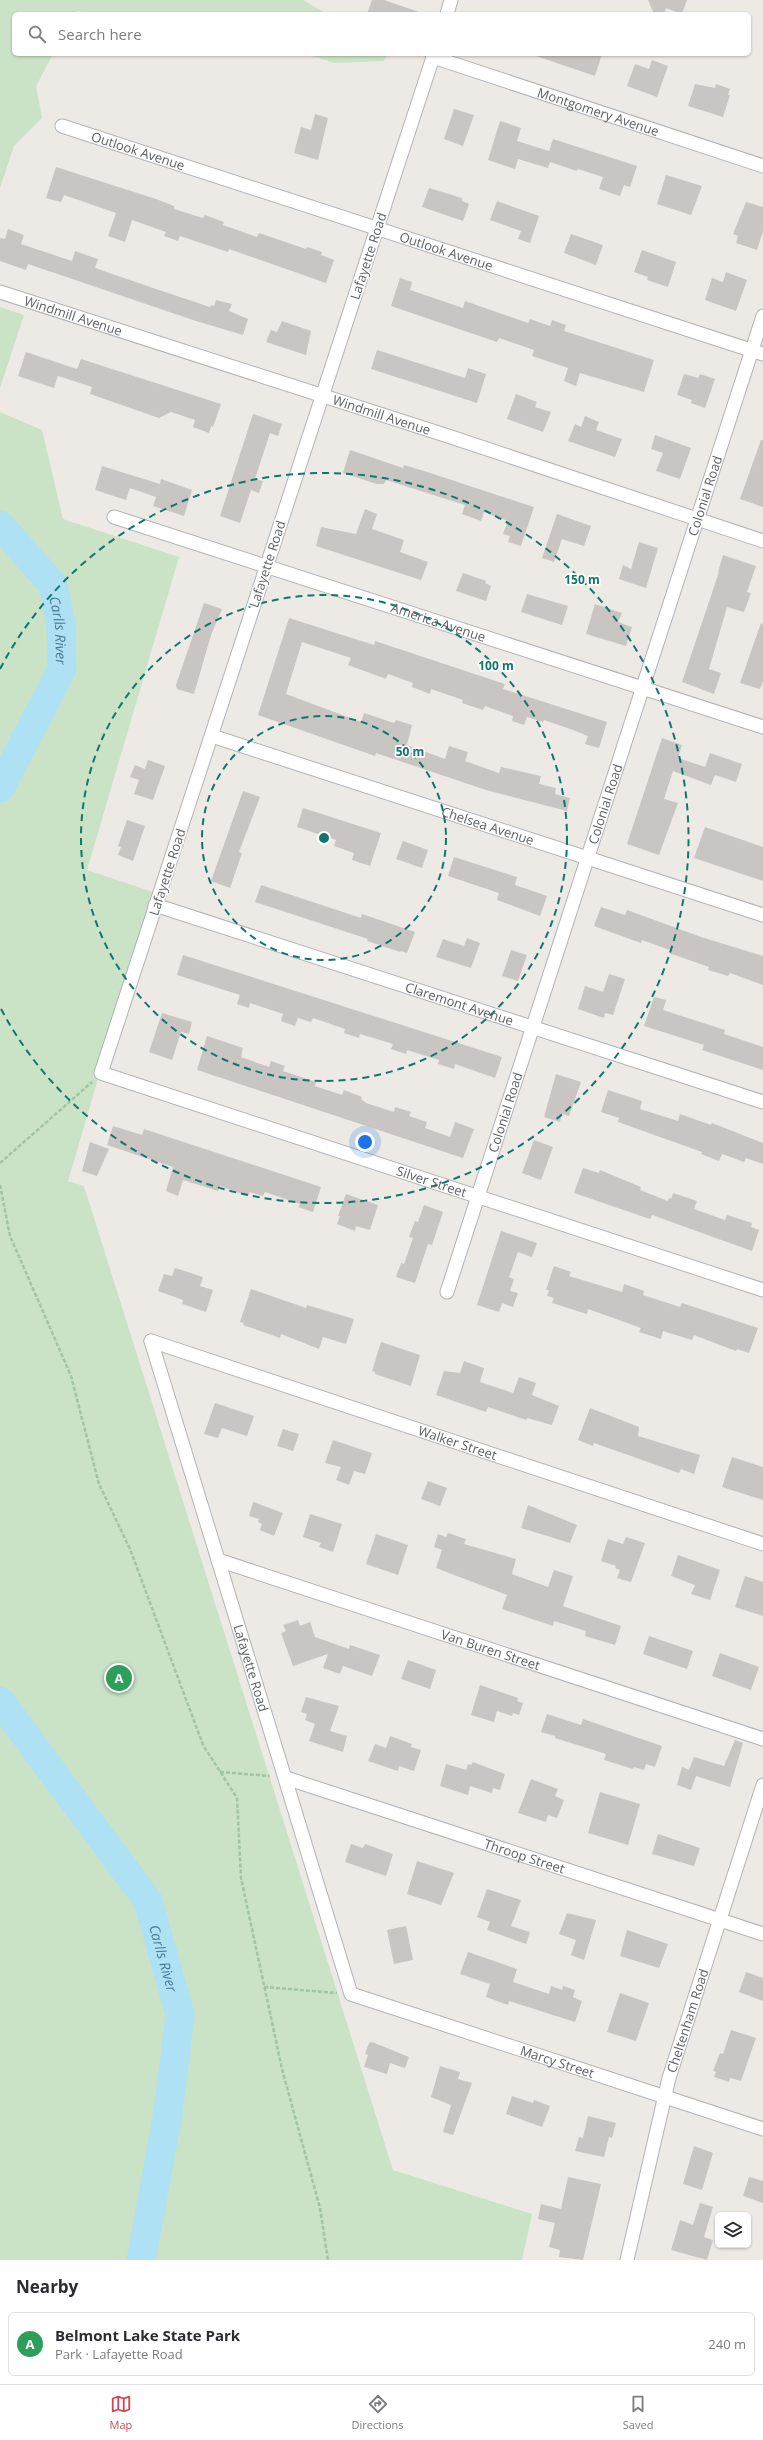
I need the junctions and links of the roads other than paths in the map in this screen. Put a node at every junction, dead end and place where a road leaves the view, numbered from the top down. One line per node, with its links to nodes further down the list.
1 (451, 0): 2 (street)
2 (448, 12)
3 (433, 56): 7 (street, Lafayette Road)
4 (436, 56): 6 (street, Montgomery Avenue)
5 (62, 126): 7 (street, Outlook Avenue)
6 (763, 166)
7 (378, 228): 10 (street, Outlook Avenue); 11 (street, Lafayette Road)
8 (0, 292): 11 (street, Windmill Avenue)
9 (763, 316): 10 (street, Colonial Road)
10 (758, 352): 13 (street, Colonial Road)
11 (322, 396): 13 (street, Windmill Avenue); 15 (street, Lafayette Road)
12 (114, 517): 15 (street, America Avenue)
13 (698, 520): 14 (street, Windmill Avenue); 16 (street, Colonial Road)
14 (763, 541)
15 (266, 566): 16 (street, America Avenue); 18 (street, Lafayette Road)
16 (643, 688): 17 (street, America Avenue); 19 (street, Colonial Road)
17 (763, 727)
18 (212, 736): 19 (street, Chelsea Avenue); 20 (street, Lafayette Road)
19 (588, 857): 21 (street, Chelsea Avenue); 22 (street, Colonial Road)
20 (155, 905): 22 (street, Claremont Avenue); 23 (street, Lafayette Road)
21 (763, 915)
22 (533, 1026): 24 (street, Claremont Avenue); 25 (street, Colonial Road)
23 (101, 1073): 25 (street, Silver Street)
24 (763, 1102)
25 (477, 1197): 26 (street, Silver Street); 27 (street, Colonial Road)
26 (763, 1290)
27 (447, 1292)
28 (151, 1341): 29 (street, Walker Street); 30 (street, Lafayette Road)
29 (763, 1544)
30 (218, 1560): 31 (street, Van Buren Street); 32 (street, Lafayette Road)
31 (763, 1739)
32 (286, 1778): 34 (street, Throop Street); 36 (street, Lafayette Road)
33 (763, 1785): 34 (street, Cheltenham Road)
34 (719, 1920): 35 (street, Throop Street); 37 (street, Cheltenham Road)
35 (763, 1934)
36 (351, 1994): 37 (street, Marcy Street)
37 (664, 2096): 38 (street, Marcy Street); 39 (street, Cheltenham Road)
38 (763, 2129)
39 (627, 2260)

